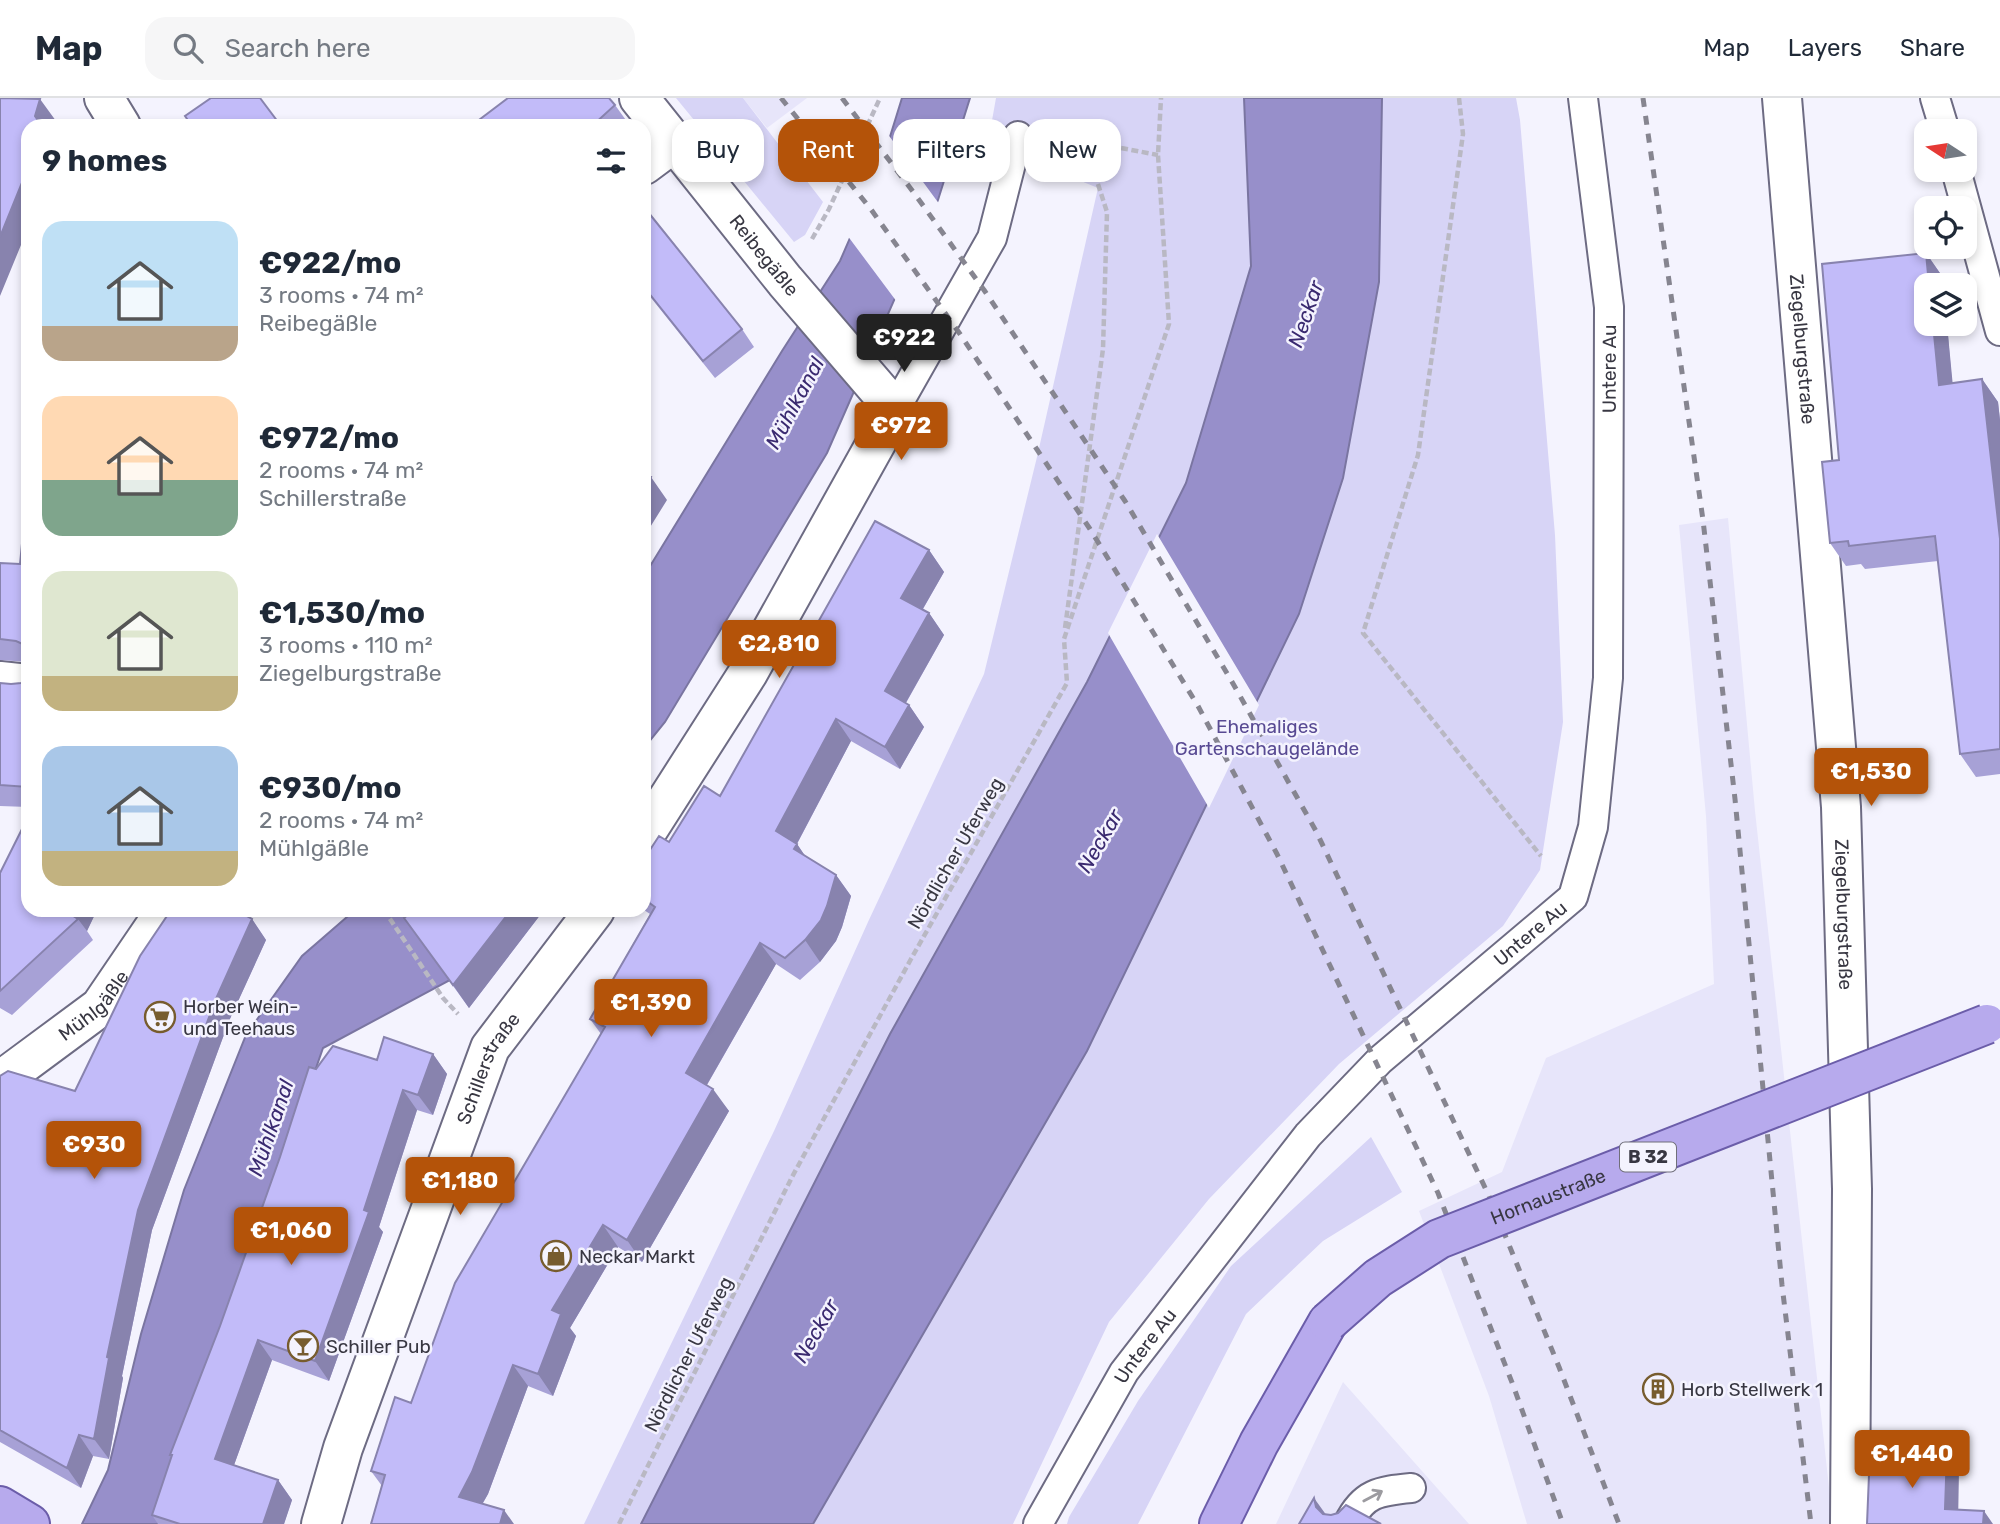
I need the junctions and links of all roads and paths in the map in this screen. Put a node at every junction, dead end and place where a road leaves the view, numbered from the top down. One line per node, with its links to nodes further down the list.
1 (104, 98): 9 (street)
2 (639, 98): 12 (street, Reibegäßle)
3 (880, 98): 20 (path)
4 (1161, 98): 15 (path, Nördlicher Uferweg)
5 (1458, 98): 27 (path)
6 (1583, 98): 27 (lane, Untere Au)
7 (1782, 98): 42 (street, Ziegelburgstraße)
8 (1935, 98): 10 (lane)
9 (117, 119)
10 (1941, 119)
11 (1018, 136): 22 (lane)
12 (672, 138)
13 (672, 144): 16 (street)
14 (1121, 148): 15 (path)
15 (1158, 155): 23 (path, Nördlicher Uferweg)
16 (651, 160)
17 (707, 182): 20 (street, Reibegäßle)
18 (1097, 182): 23 (path)
19 (1959, 182): 21 (lane)
20 (790, 287): 22 (street, Reibegäßle)
21 (2000, 331)
22 (895, 409): 26 (street)
23 (1064, 639): 39 (path, Nördlicher Uferweg)
24 (0, 681): 25 (street)
25 (21, 683)
26 (651, 825)
27 (1573, 897): 40 (lane, Untere Au)
28 (161, 917): 33 (street, Mühlgäßle)
29 (389, 917): 31 (path)
30 (590, 917): 38 (street, Schillerstraße)
31 (443, 998)
32 (1994, 1020): 36 (main road, Hornaustraße / B 32, bridge)
33 (0, 1081)
34 (1411, 1488): 41 (lane, one-way to 34)
35 (0, 1506): 37 (main road)
36 (1229, 1520)
37 (30, 1524)
38 (321, 1524)
39 (619, 1524)
40 (1038, 1524)
41 (1348, 1524)
42 (1850, 1524)

